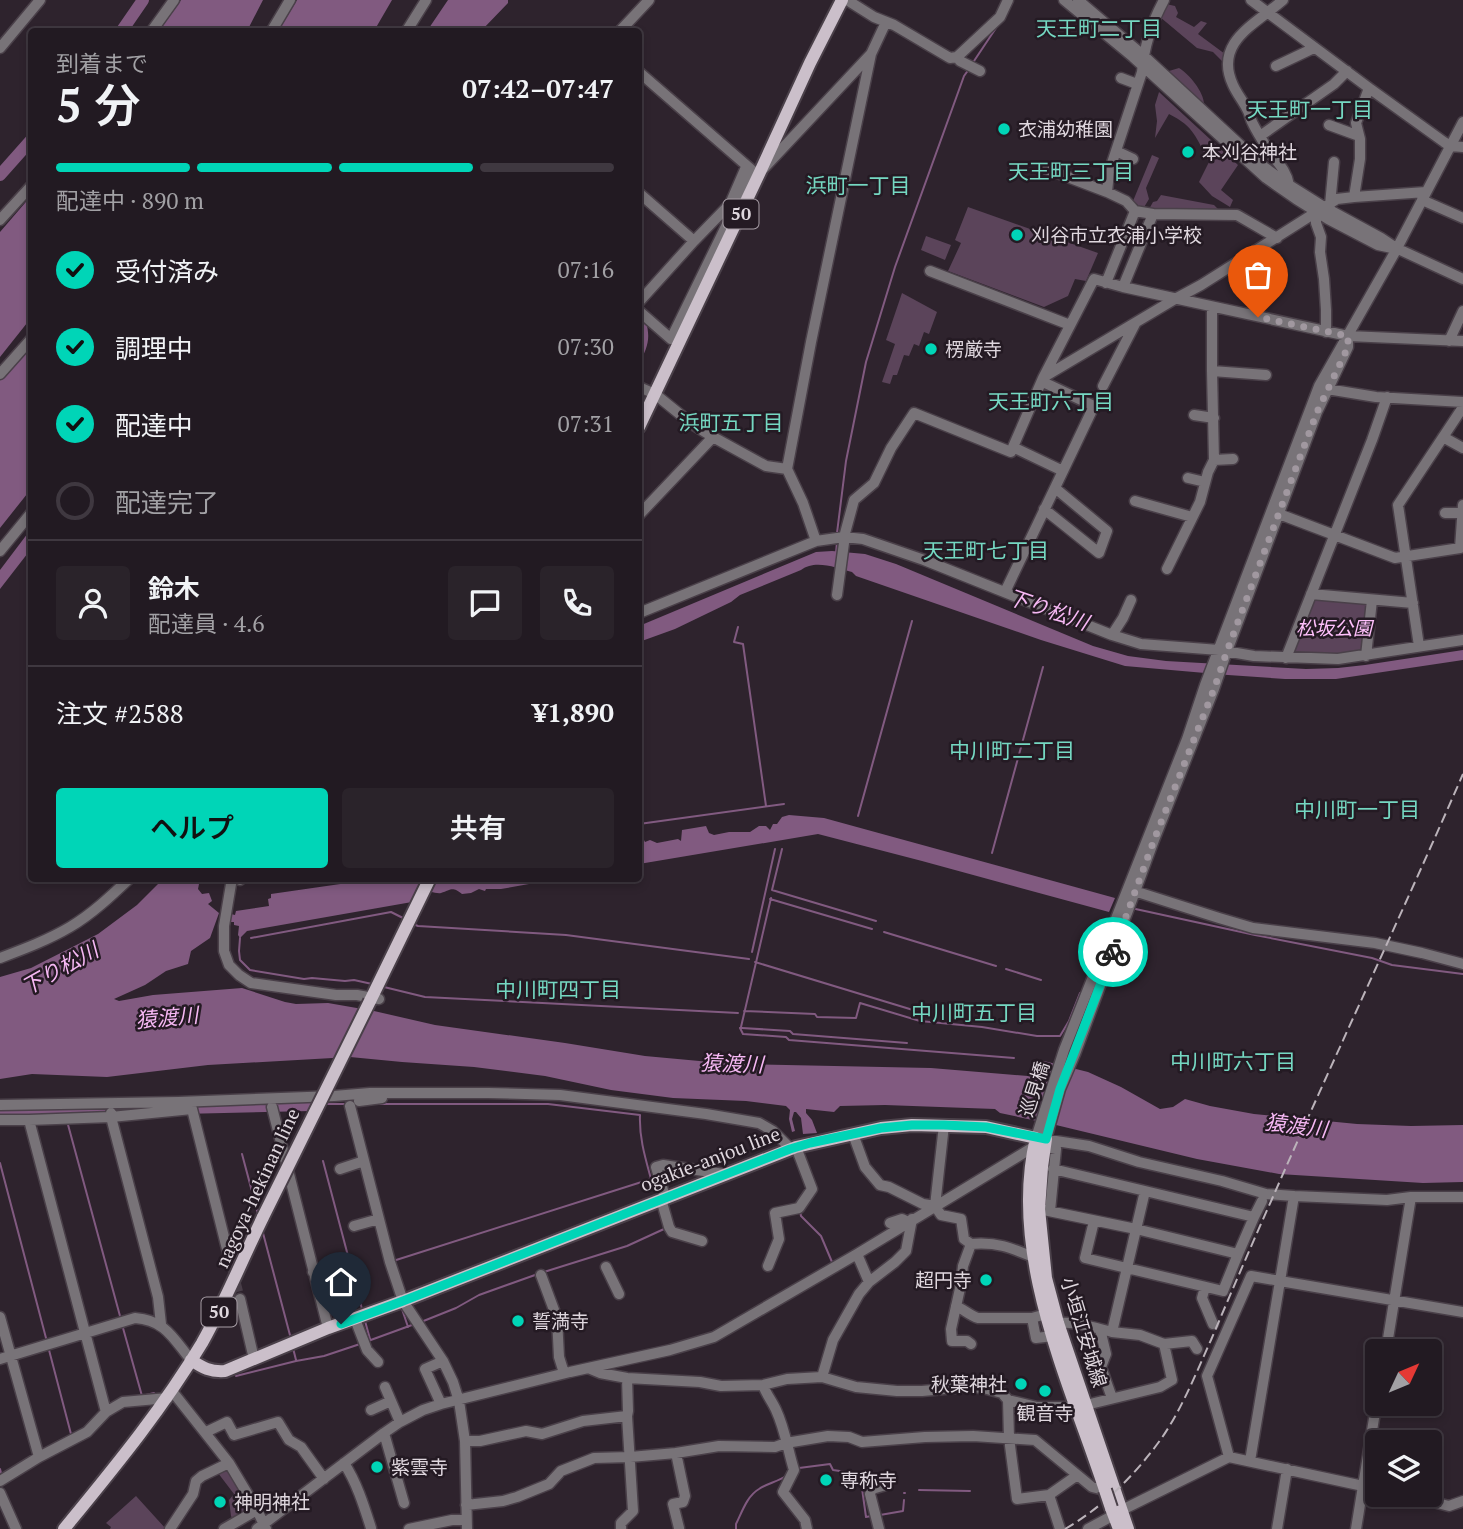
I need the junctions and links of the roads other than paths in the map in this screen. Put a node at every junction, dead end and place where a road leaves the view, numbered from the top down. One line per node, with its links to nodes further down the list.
1 (40, 0): 19 (street)
2 (174, 0): 15 (street)
3 (290, 0): 16 (street)
4 (426, 0): 17 (street)
5 (649, 0): 18 (street)
6 (844, 0): 14 (street); 42 (main road, 50)
7 (1008, 0): 22 (street)
8 (1064, 0): 23 (street)
9 (1078, 0): 23 (street)
10 (1164, 0): 23 (street)
11 (1251, 0): 13 (street)
12 (1283, 0): 13 (street)
13 (1268, 13): 20 (street); 33 (street)
14 (887, 22): 21 (street); 22 (street)
15 (155, 28)
16 (273, 28)
17 (408, 28)
18 (623, 28)
19 (0, 48)
20 (1314, 48): 24 (street); 26 (street)
21 (871, 54): 42 (street); 92 (street)
22 (957, 57): 25 (street)
23 (1143, 61): 29 (street); 43 (street); 49 (street)
24 (1276, 65)
25 (974, 68)
26 (1348, 71): 30 (street); 33 (street)
27 (642, 75): 40 (street)
28 (1121, 78): 29 (street)
29 (1137, 84): 37 (street)
30 (1369, 88): 34 (street); 35 (street)
31 (1463, 122): 35 (street)
32 (1329, 125): 34 (street)
33 (1260, 136): 43 (street)
34 (1359, 136): 48 (street)
35 (1450, 146): 36 (street); 47 (street)
36 (1463, 147)
37 (1116, 151): 38 (street); 45 (street)
38 (1133, 159)
39 (1334, 162): 49 (street)
40 (746, 167): 55 (street); 65 (street)
41 (1044, 168): 45 (street)
42 (761, 172): 80 (main road, 50)
43 (1289, 185): 49 (street)
44 (28, 189): 53 (street)
45 (1107, 192): 50 (street)
46 (642, 195): 55 (street)
47 (1424, 196): 48 (street); 52 (street); 56 (street)
48 (1354, 197): 49 (street)
49 (1322, 209): 54 (street); 56 (street); 68 (street)
50 (1135, 211): 51 (street); 59 (street)
51 (1153, 214): 54 (street); 60 (street)
52 (1463, 218)
53 (0, 220)
54 (1276, 238): 61 (street)
55 (694, 241): 62 (street)
56 (1396, 248): 58 (street); 69 (street)
57 (930, 271): 67 (street)
58 (1463, 279)
59 (1107, 283): 60 (street); 67 (street)
60 (1123, 288): 61 (street)
61 (1175, 299): 63 (street); 66 (street)
62 (642, 300)
63 (1212, 307): 68 (street); 73 (street)
64 (1463, 311): 70 (street)
65 (642, 314)
66 (1136, 322): 76 (street); 77 (street)
67 (1070, 325): 76 (street)
68 (1326, 332): 69 (street)
69 (1348, 336): 70 (street); 79 (street); 124 (street)
70 (1449, 341): 71 (street)
71 (1463, 341)
72 (28, 342): 74 (street)
73 (1212, 371): 75 (street); 84 (street)
74 (0, 374)
75 (1266, 375)
76 (1043, 380): 88 (street); 93 (street)
77 (1103, 386)
78 (642, 388): 80 (street)
79 (1327, 389): 81 (street); 105 (street)
80 (655, 394): 85 (main road, 50); 86 (street)
81 (1387, 397): 82 (street); 108 (street)
82 (1463, 405): 87 (street)
83 (1194, 415): 84 (street)
84 (1214, 418): 91 (street)
85 (642, 421)
86 (713, 437): 92 (street); 102 (street)
87 (1443, 437): 89 (street); 112 (street)
88 (1013, 447): 93 (street); 109 (street)
89 (1463, 448)
90 (1233, 459): 91 (street)
91 (1214, 460): 95 (street)
92 (787, 469): 110 (street)
93 (1063, 471): 96 (street)
94 (1188, 478): 95 (street)
95 (1205, 482): 107 (street)
96 (1055, 488): 100 (street); 100 (street)
97 (1173, 499): 101 (street)
98 (1135, 501): 101 (street)
99 (1463, 505): 104 (street)
100 (1044, 509): 115 (street)
101 (1170, 511): 107 (street)
102 (642, 512)
103 (1445, 513): 104 (street)
104 (1462, 513): 112 (street)
105 (1279, 514): 108 (street); 124 (street)
106 (28, 517): 111 (street)
107 (1192, 517): 113 (street)
108 (1334, 534): 112 (street); 116 (street)
109 (841, 539): 110 (street); 114 (street); 115 (street)
110 (816, 541): 120 (street)
111 (0, 551)
112 (1405, 556): 119 (street)
113 (1167, 569)
114 (838, 590)
115 (1005, 592): 121 (street)
116 (1311, 594): 118 (street); 126 (street)
117 (1131, 600): 121 (street)
118 (1372, 600): 119 (street); 125 (street)
119 (1413, 603): 123 (street)
120 (642, 612)
121 (1112, 635): 124 (street)
122 (1463, 640): 123 (street)
123 (1419, 646): 125 (street)
124 (1223, 651): 126 (street); 130 (street)
125 (1366, 656): 126 (street)
126 (1286, 658)
127 (126, 882): 132 (street)
128 (236, 882): 134 (street)
129 (428, 882): 134 (main road, nagoya-hekinan line / 50)
130 (1132, 890): 131 (street); 133 (street)
131 (1122, 916): 144 (street); 144 (street, 巡見橋)
132 (0, 958)
133 (1463, 964)
134 (376, 994): 203 (main road, nagoya-hekinan line / 50, bridge)
135 (406, 1092): 136 (street); 145 (street); 146 (street)
136 (143, 1102): 137 (street); 139 (street)
137 (0, 1105)
138 (272, 1107): 175 (street)
139 (111, 1113): 140 (street); 167 (street); 189 (street)
140 (29, 1119): 141 (street); 195 (street)
141 (0, 1121)
142 (944, 1125): 143 (main road, ogakie-anjou line); 144 (main road, ogakie-anjou line); 156 (street)
143 (853, 1134): 145 (main road, ogakie-anjou line); 156 (street)
144 (1042, 1141): 148 (street); 151 (street); 156 (street); 157 (main road, 小垣江安城線); 170 (main road)
145 (793, 1148): 149 (main road, ogakie-anjou line); 172 (street)
146 (364, 1161): 147 (street); 159 (street)
147 (341, 1169)
148 (1053, 1169): 150 (street); 157 (street)
149 (725, 1174): 153 (main road, ogakie-anjou line); 153 (street)
150 (1145, 1191): 158 (street); 164 (street)
151 (1294, 1196): 152 (street); 177 (street)
152 (1411, 1197): 154 (street); 183 (street)
153 (663, 1198): 165 (street); 182 (main road, ogakie-anjou line)
154 (1463, 1198)
155 (1262, 1201): 158 (street)
156 (935, 1206): 160 (street); 166 (street)
157 (1044, 1210): 161 (street); 190 (main road, 小垣江安城線)
158 (1254, 1217): 169 (street)
159 (379, 1219): 163 (street); 182 (street)
160 (910, 1221): 162 (street); 168 (street); 178 (street)
161 (1094, 1221): 164 (street); 174 (street)
162 (890, 1223)
163 (354, 1226)
164 (1136, 1229): 169 (street); 174 (street)
165 (702, 1241)
166 (971, 1244): 170 (street); 184 (street)
167 (228, 1253)
168 (857, 1254): 178 (street); 202 (street)
169 (1238, 1254): 179 (street)
170 (1032, 1257): 190 (main road)
171 (344, 1263): 175 (street)
172 (768, 1266)
173 (606, 1267): 180 (street)
174 (1127, 1268): 179 (street); 194 (street)
175 (313, 1272): 192 (street)
176 (541, 1275): 207 (street)
177 (1280, 1281): 183 (street); 232 (street); 233 (street)
178 (869, 1282): 208 (street)
179 (1205, 1287): 191 (street)
180 (619, 1294)
181 (240, 1299): 201 (street)
182 (403, 1301): 187 (main road, ogakie-anjou line); 204 (street)
183 (1395, 1301): 185 (street); 196 (street)
184 (956, 1306): 188 (street); 197 (street)
185 (1463, 1312)
186 (0, 1317): 200 (street)
187 (361, 1317): 192 (main road, ogakie-anjou line); 205 (street)
188 (1032, 1318): 190 (street); 190 (street)
189 (161, 1324): 195 (street); 203 (street)
190 (1051, 1324): 193 (street); 218 (main road)
191 (1213, 1324)
192 (328, 1328): 201 (main road, ogakie-anjou line)
193 (1100, 1329): 194 (street); 213 (street)
194 (1112, 1332): 198 (street)
195 (84, 1333): 200 (street); 220 (street)
196 (1388, 1339)
197 (971, 1344)
198 (1164, 1344): 199 (street); 213 (street)
199 (1197, 1349)
200 (5, 1357): 230 (street)
201 (254, 1359): 203 (main road, ogakie-anjou line)
202 (635, 1359): 206 (street); 209 (street)
203 (191, 1360): 212 (main road, nagoya-hekinan line / 50)
204 (443, 1361): 216 (street); 217 (street)
205 (378, 1363)
206 (587, 1368): 207 (street); 209 (street)
207 (564, 1373): 216 (street)
208 (822, 1377): 210 (street); 214 (street)
209 (632, 1378): 210 (street); 221 (street)
210 (763, 1385): 228 (street)
211 (384, 1387): 215 (street)
212 (170, 1394): 220 (street); 224 (street); 257 (main road, nagoya-hekinan line / 50)
213 (1112, 1398): 218 (street)
214 (1008, 1400): 218 (street); 226 (street)
215 (391, 1401): 219 (street); 223 (street)
216 (458, 1401): 217 (street); 227 (street)
217 (441, 1404): 223 (street)
218 (1081, 1406): 242 (main road); 250 (main road, 小垣江安城線)
219 (371, 1410)
220 (106, 1412): 230 (street)
221 (627, 1416): 227 (street); 231 (street)
222 (1375, 1416): 241 (street)
223 (400, 1422): 225 (street)
224 (206, 1432): 234 (street); 238 (street)
225 (384, 1433): 235 (street); 246 (street)
226 (1009, 1438): 228 (street); 237 (street); 244 (street)
227 (465, 1441): 248 (street)
228 (786, 1443): 229 (street); 264 (street)
229 (676, 1453): 231 (street); 255 (street)
230 (39, 1457): 239 (street)
231 (630, 1457): 248 (street); 263 (street)
232 (1229, 1457): 233 (street); 250 (street)
233 (1250, 1461): 236 (street)
234 (229, 1463): 249 (street); 258 (street)
235 (344, 1463): 238 (street); 260 (street)
236 (1287, 1469): 241 (street); 268 (street)
237 (1076, 1476): 242 (street); 244 (street)
238 (324, 1479): 253 (street)
239 (0, 1481)
240 (886, 1485): 251 (street)
241 (1364, 1486): 269 (street)
242 (1104, 1489): 250 (main road, bridge)
243 (0, 1493): 256 (street)
244 (1049, 1496): 254 (street)
245 (1463, 1501): 247 (street)
246 (404, 1503)
247 (1442, 1504)
248 (466, 1505): 252 (street)
249 (257, 1510): 253 (street); 259 (street)
250 (1116, 1511): 265 (street); 266 (main road); 267 (main road, 小垣江安城線)
251 (877, 1520)
252 (466, 1524): 262 (street)
253 (263, 1527)
254 (1060, 1527)
255 (679, 1528)
256 (16, 1529)
257 (64, 1529)
258 (170, 1529)
259 (224, 1529)
260 (370, 1529): 261 (street)
261 (379, 1529)
262 (409, 1529)
263 (621, 1529)
264 (807, 1529)
265 (1088, 1529)
266 (1119, 1529)
267 (1128, 1529)
268 (1277, 1529)
269 (1356, 1529)

